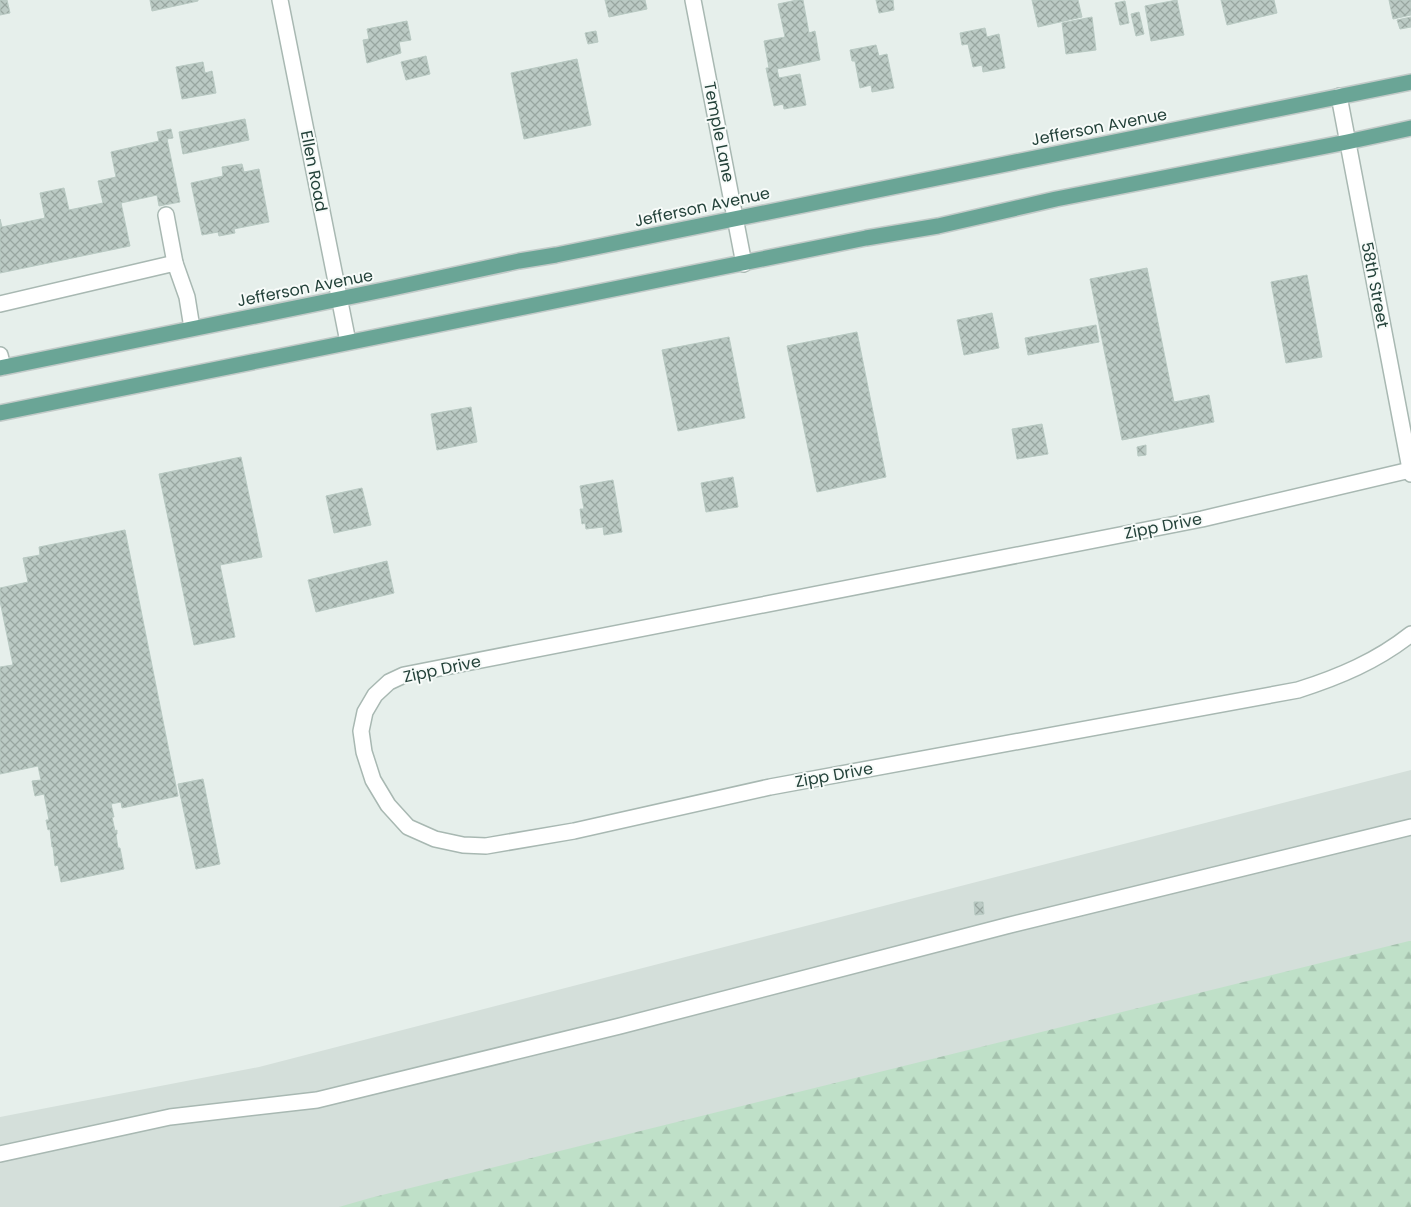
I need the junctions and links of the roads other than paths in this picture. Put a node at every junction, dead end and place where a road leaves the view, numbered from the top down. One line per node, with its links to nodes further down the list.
1 (280, 0): 11 (street, Ellen Road)
2 (693, 0): 8 (street, Temple Lane)
3 (1411, 82): 4 (main road, Jefferson Avenue)
4 (1339, 96): 6 (street, 58th Street); 8 (main road, Jefferson Avenue)
5 (1411, 128): 6 (main road)
6 (1347, 142): 10 (main road); 17 (street, 58th Street)
7 (166, 215): 9 (street)
8 (735, 218): 10 (street, Temple Lane); 11 (main road, Jefferson Avenue)
9 (175, 262): 12 (street); 13 (street)
10 (744, 264): 14 (main road)
11 (340, 298): 13 (main road, Jefferson Avenue); 14 (street, Ellen Road)
12 (0, 304)
13 (192, 328): 15 (main road, Jefferson Avenue)
14 (348, 342): 16 (main road)
15 (1, 363)
16 (0, 413)
17 (1411, 472): 18 (street, Zipp Drive)
18 (1411, 634)
19 (1411, 827): 20 (street)
20 (0, 1154)

